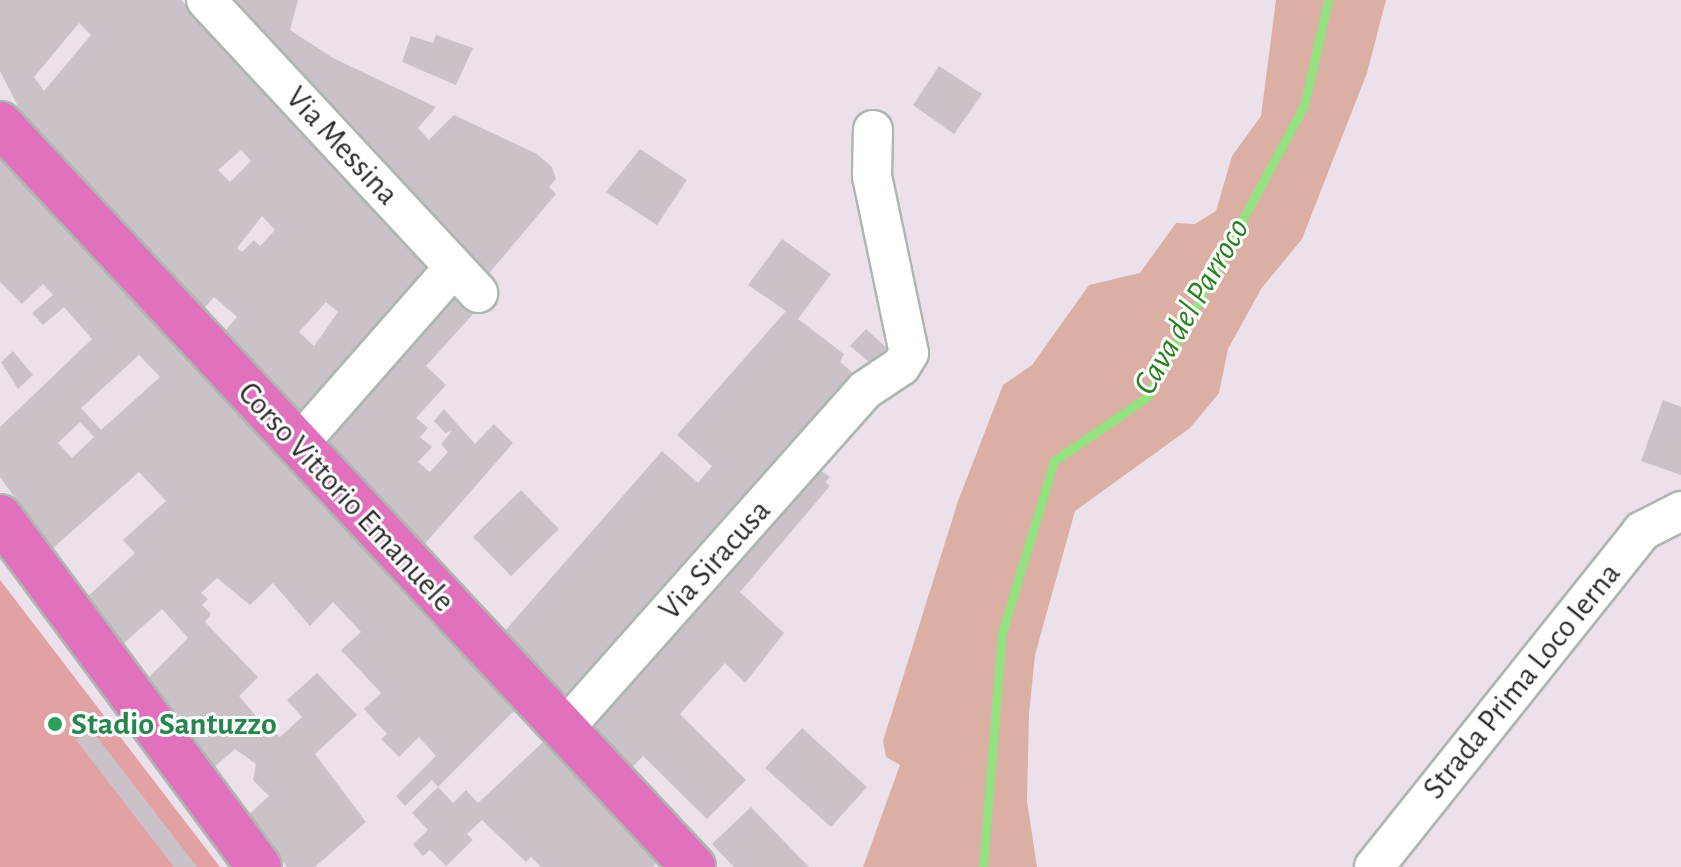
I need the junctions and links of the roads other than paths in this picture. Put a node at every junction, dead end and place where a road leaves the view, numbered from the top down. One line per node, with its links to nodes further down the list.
1 (206, 0): 4 (street, Via Messina)
2 (0, 124): 4 (main road, Corso Vittorio Emanuele)
3 (873, 130): 7 (street, Via Siracusa)
4 (297, 446): 7 (main road, Corso Vittorio Emanuele)
5 (1681, 511): 10 (street, Strada Prima Loco Ierna)
6 (4, 527): 8 (main road)
7 (564, 729): 9 (main road, Corso Vittorio Emanuele)
8 (259, 867)
9 (693, 867)
10 (1374, 867)

